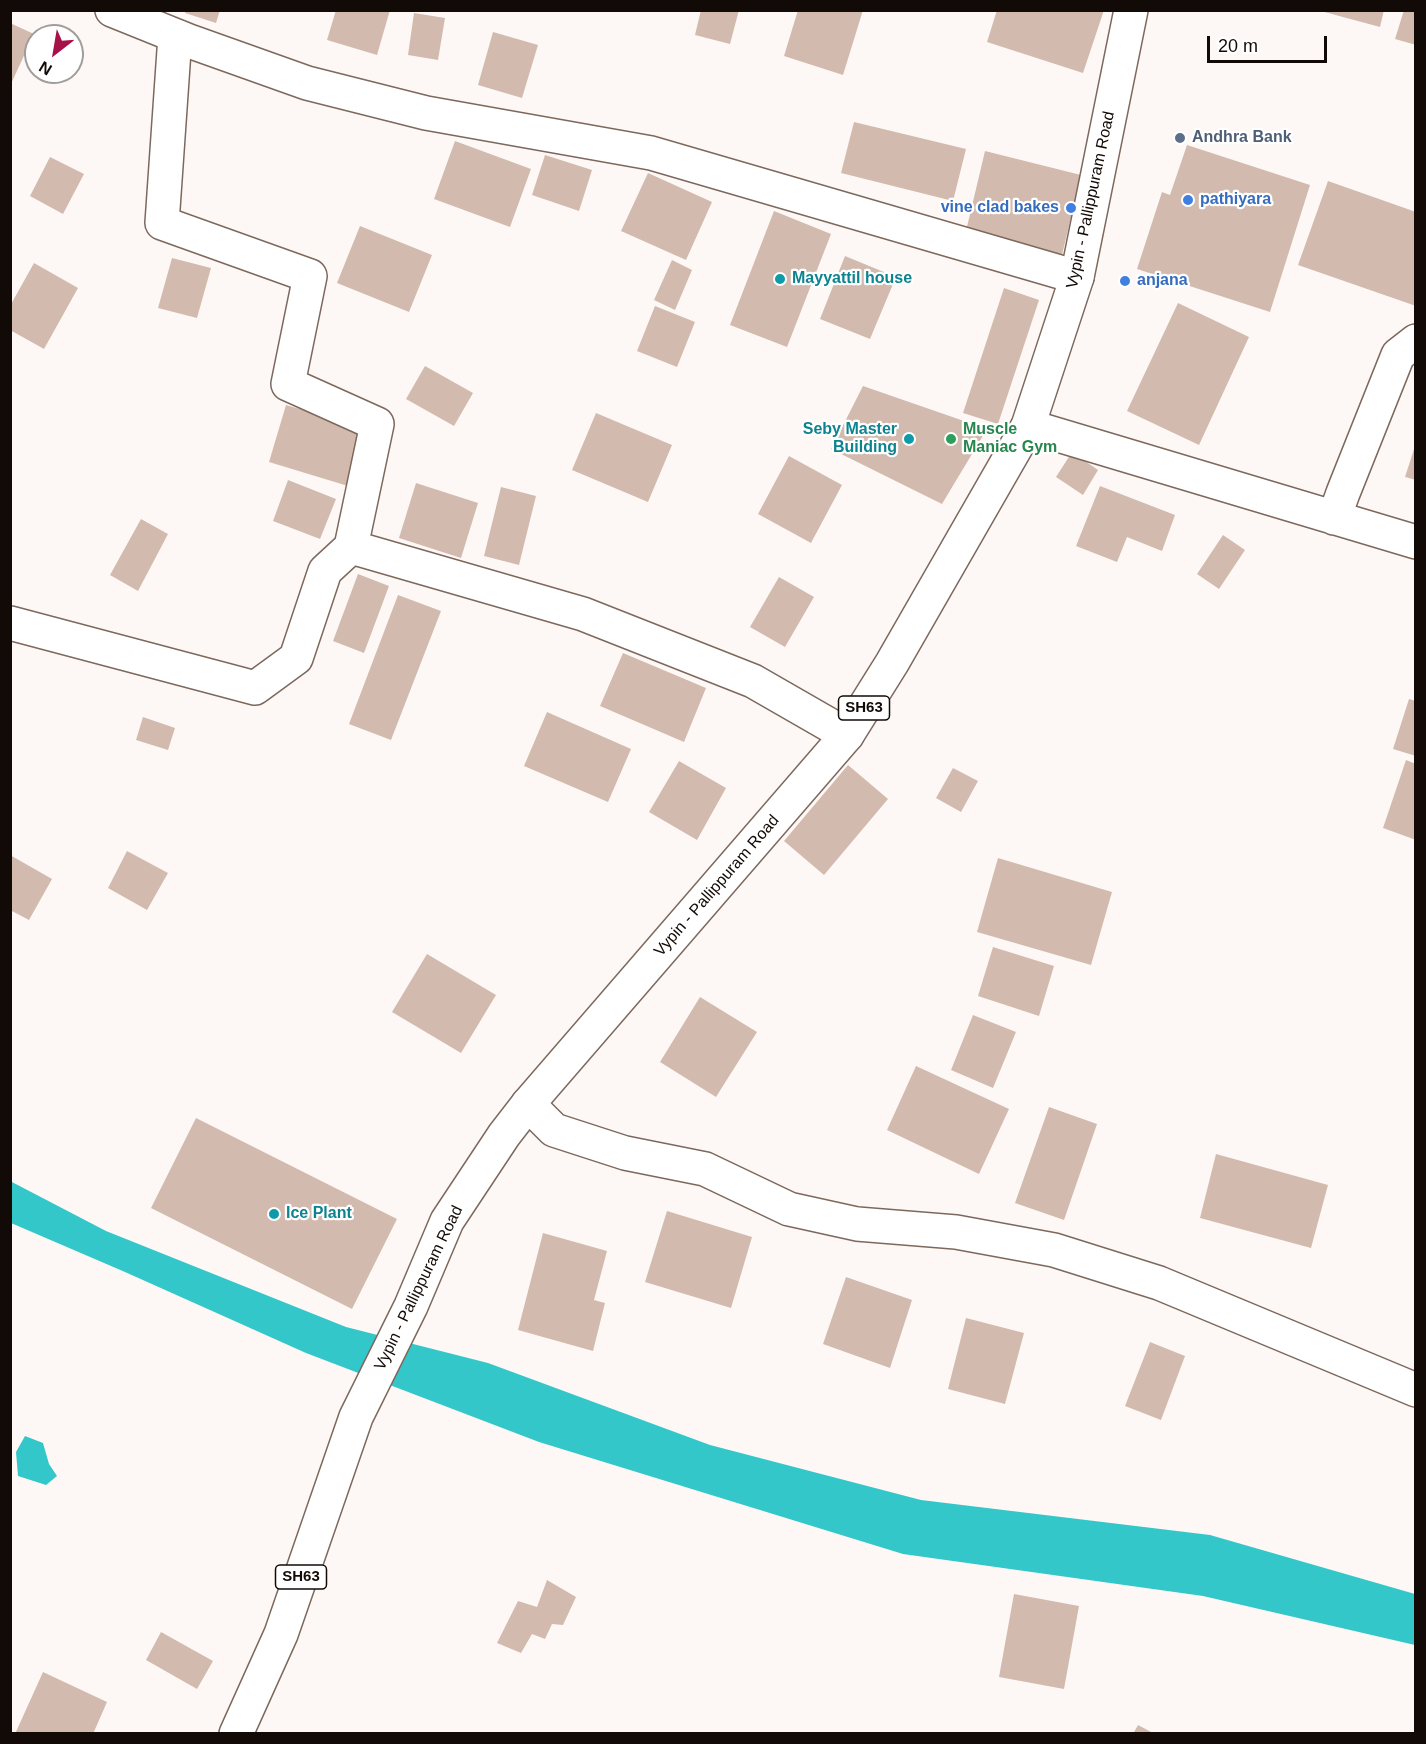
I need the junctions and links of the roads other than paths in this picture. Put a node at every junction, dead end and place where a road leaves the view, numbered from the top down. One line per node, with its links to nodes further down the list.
1 (112, 10): 3 (street)
2 (1131, 10): 4 (street, Vypin - Pallippuram Road / SH63)
3 (175, 36): 4 (street); 9 (street)
4 (1077, 277): 6 (street, Vypin - Pallippuram Road / SH63)
5 (1416, 341): 7 (street)
6 (1028, 426): 7 (street); 11 (street, Vypin - Pallippuram Road / SH63)
7 (1335, 518): 8 (street)
8 (1416, 542)
9 (351, 547): 10 (street); 11 (street)
10 (10, 623)
11 (847, 735): 12 (street, Vypin - Pallippuram Road / SH63)
12 (528, 1104): 13 (street); 14 (street, Vypin - Pallippuram Road / SH63)
13 (1416, 1390)
14 (236, 1734)

